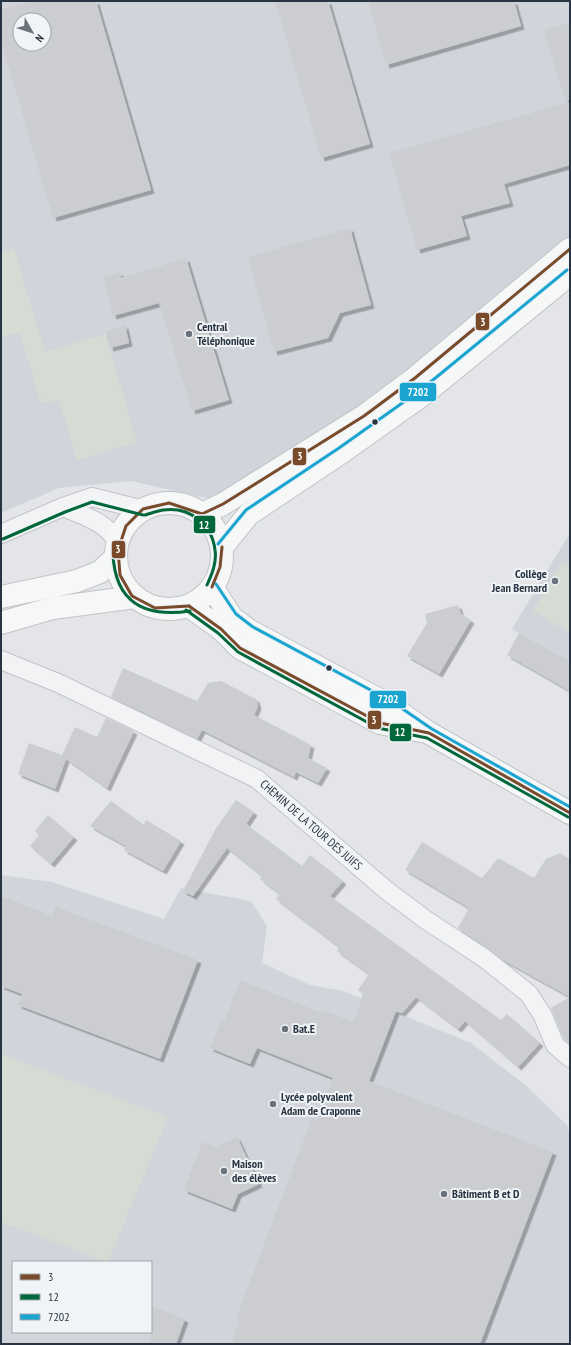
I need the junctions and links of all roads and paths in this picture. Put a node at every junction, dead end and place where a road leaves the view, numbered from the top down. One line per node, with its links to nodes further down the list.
1 (570, 249): 5 (main road)
2 (570, 274): 7 (main road)
3 (63, 507): 4 (street); 6 (street); 8 (street)
4 (144, 510): 5 (main road); 8 (main road)
5 (202, 514): 7 (main road)
6 (1, 534)
7 (222, 547): 9 (main road)
8 (117, 550): 10 (main road); 11 (main road)
9 (212, 587): 12 (main road); 15 (main road)
10 (1, 597)
11 (135, 597): 12 (main road); 13 (main road)
12 (189, 606): 15 (main road)
13 (1, 623)
14 (1, 660): 17 (street, CHEMIN DE LA TOUR DES JUIFS)
15 (429, 733): 16 (main road)
16 (570, 813)
17 (570, 1058)

